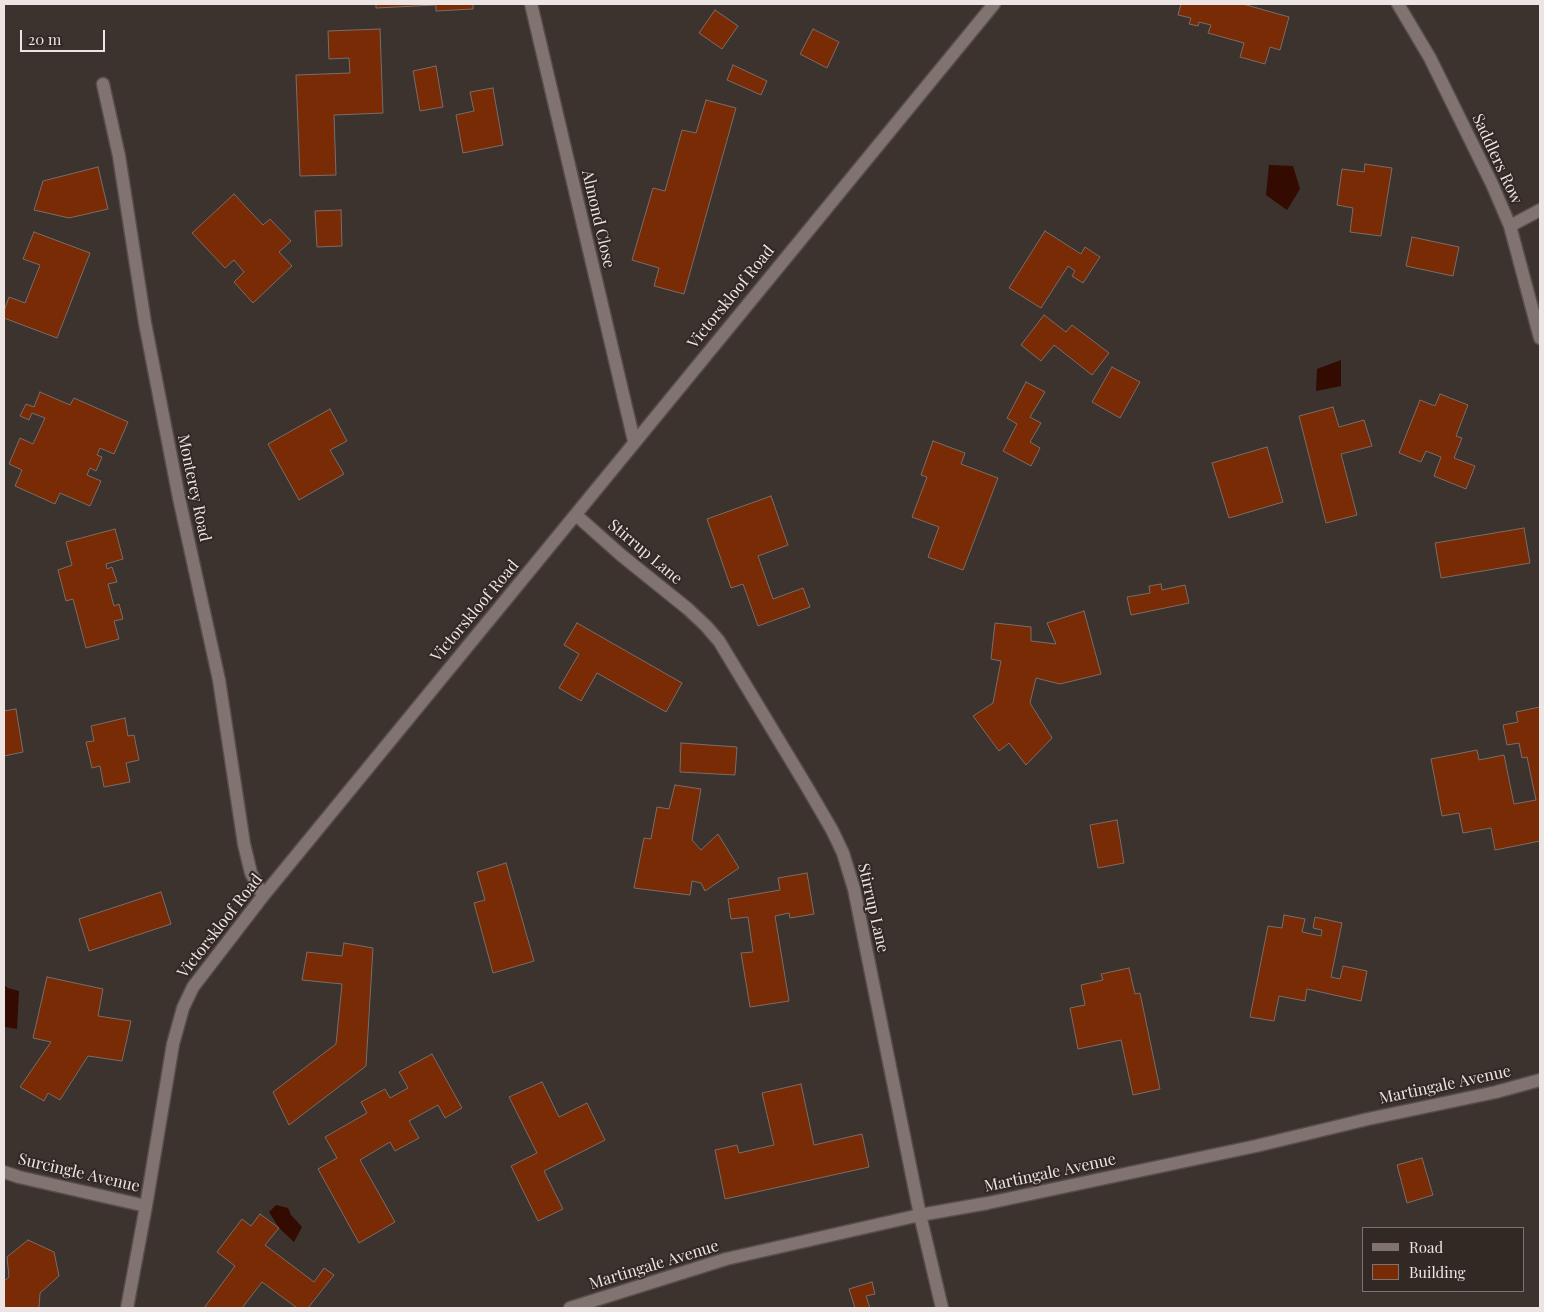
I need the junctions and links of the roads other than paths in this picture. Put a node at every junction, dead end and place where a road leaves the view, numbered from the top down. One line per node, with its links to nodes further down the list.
1 (531, 4): 8 (street, Almond Close)
2 (994, 4): 8 (street, Victorskloof Road)
3 (1398, 4): 6 (street, Saddlers Row)
4 (103, 84): 10 (street, Monterey Road)
5 (1540, 210): 6 (street)
6 (1510, 226): 7 (street, Saddlers Row)
7 (1540, 338)
8 (634, 441): 9 (street, Victorskloof Road)
9 (576, 515): 10 (street, Victorskloof Road); 14 (street, Stirrup Lane)
10 (263, 896): 13 (street, Victorskloof Road)
11 (1540, 1080): 14 (street, Martingale Avenue)
12 (4, 1172): 13 (street, Surcingle Avenue)
13 (146, 1206): 15 (street, Victorskloof Road)
14 (920, 1215): 16 (street, Martingale Avenue); 17 (street, Stirrup Lane)
15 (127, 1308)
16 (570, 1308)
17 (942, 1308)

